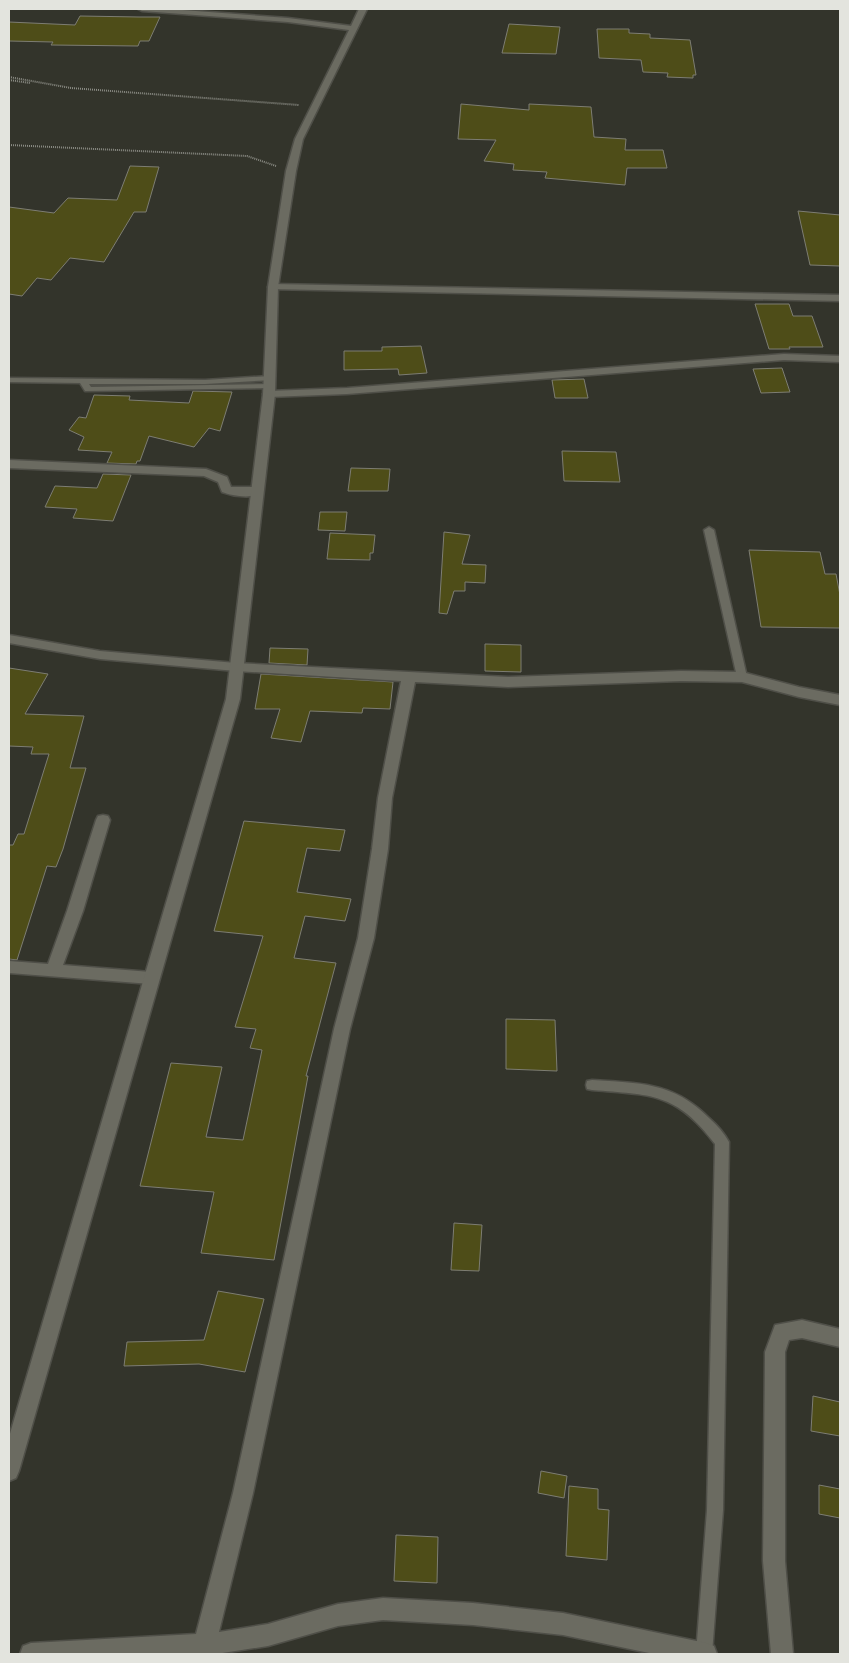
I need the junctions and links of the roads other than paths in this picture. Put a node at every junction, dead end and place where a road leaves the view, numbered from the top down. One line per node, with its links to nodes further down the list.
1 (142, 9): 3 (street)
2 (364, 9): 3 (street)
3 (352, 28): 4 (street)
4 (273, 287): 5 (street); 8 (street)
5 (840, 298)
6 (840, 359): 8 (street)
7 (9, 380): 8 (lane)
8 (270, 386): 10 (street)
9 (9, 464): 10 (street)
10 (257, 491): 13 (street)
11 (709, 530): 15 (lane)
12 (9, 638): 13 (street)
13 (236, 667): 14 (street); 20 (street)
14 (409, 677): 15 (street); 24 (street)
15 (742, 677): 16 (street)
16 (840, 700)
17 (102, 820): 19 (street)
18 (9, 967): 19 (street)
19 (53, 971): 20 (street)
20 (151, 978): 23 (street)
21 (592, 1085): 26 (lane)
22 (840, 1338): 27 (street)
23 (9, 1471)
24 (204, 1645): 25 (street); 26 (street)
25 (31, 1654)
26 (705, 1654)
27 (782, 1654)

